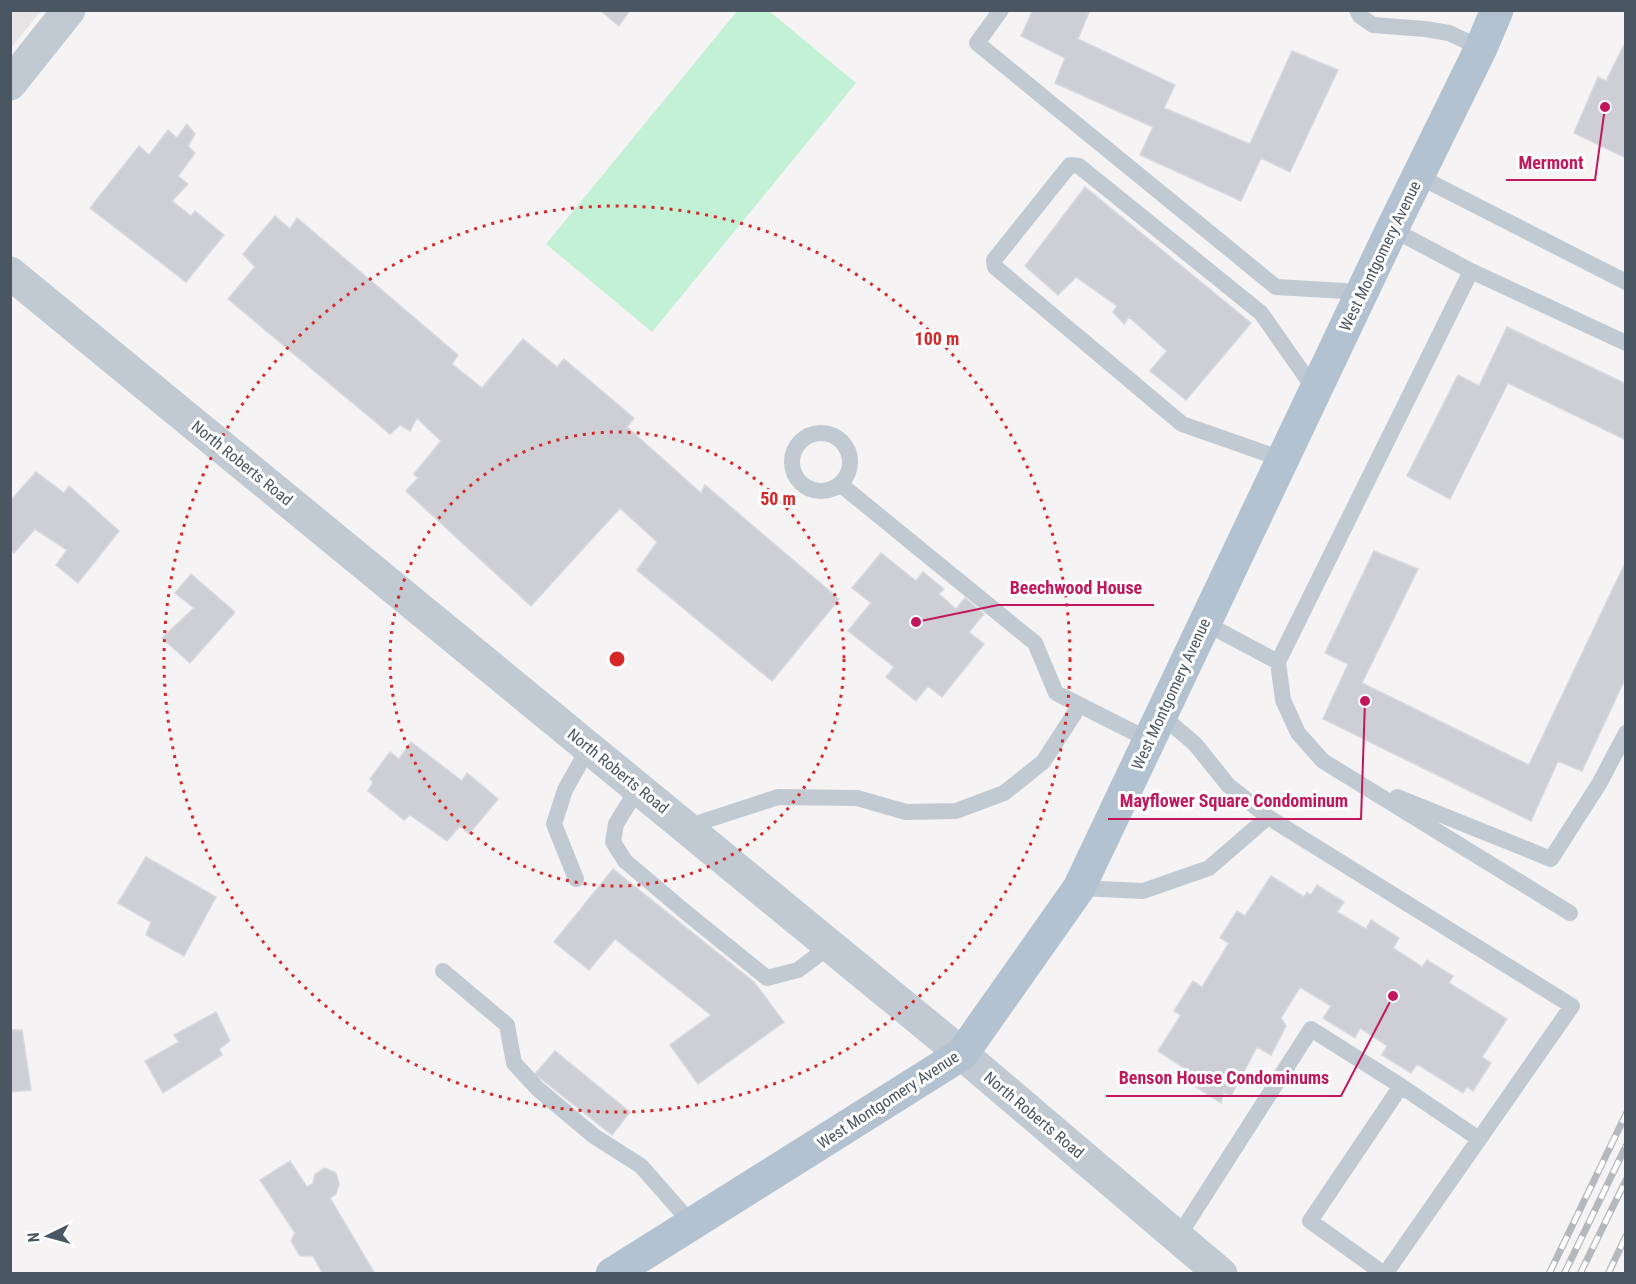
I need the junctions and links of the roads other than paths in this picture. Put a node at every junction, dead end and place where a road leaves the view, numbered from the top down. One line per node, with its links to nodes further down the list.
1 (1001, 10): 12 (lane)
2 (1357, 10): 5 (lane)
3 (1497, 10): 5 (main road, West Montgomery Avenue)
4 (67, 11): 6 (street)
5 (1481, 48): 7 (main road, West Montgomery Avenue)
6 (10, 84)
7 (1418, 176): 8 (main road, West Montgomery Avenue); 11 (lane)
8 (1392, 229): 9 (lane); 12 (main road, West Montgomery Avenue)
9 (1471, 271): 13 (lane); 18 (lane)
10 (10, 273): 22 (street, North Roberts Road)
11 (1626, 282)
12 (1362, 292): 14 (main road, West Montgomery Avenue)
13 (1626, 343)
14 (1315, 390): 15 (main road, West Montgomery Avenue); 15 (lane)
15 (1282, 459): 17 (main road, West Montgomery Avenue)
16 (840, 484): 19 (lane)
17 (1204, 623): 18 (lane); 20 (main road, West Montgomery Avenue)
18 (1278, 662): 23 (lane)
19 (1080, 705): 20 (lane); 26 (lane)
20 (1155, 727): 25 (lane); 28 (main road, West Montgomery Avenue)
21 (1626, 733): 23 (lane)
22 (589, 747): 24 (street, North Roberts Road); 27 (lane)
23 (1354, 780): 29 (lane)
24 (638, 788): 26 (street, North Roberts Road); 30 (lane)
25 (1268, 817): 28 (lane); 34 (lane)
26 (686, 827): 30 (street, North Roberts Road)
27 (576, 879)
28 (1079, 888): 32 (main road, West Montgomery Avenue)
29 (1570, 913)
30 (831, 946): 32 (street, North Roberts Road)
31 (443, 971): 35 (lane)
32 (962, 1054): 35 (main road, West Montgomery Avenue); 36 (street, North Roberts Road)
33 (1401, 1086): 34 (lane); 36 (lane); 39 (lane)
34 (1479, 1139): 39 (lane)
35 (692, 1224): 37 (main road, West Montgomery Avenue)
36 (1178, 1237): 38 (street, North Roberts Road)
37 (612, 1274)
38 (1221, 1274)
39 (1384, 1274)

